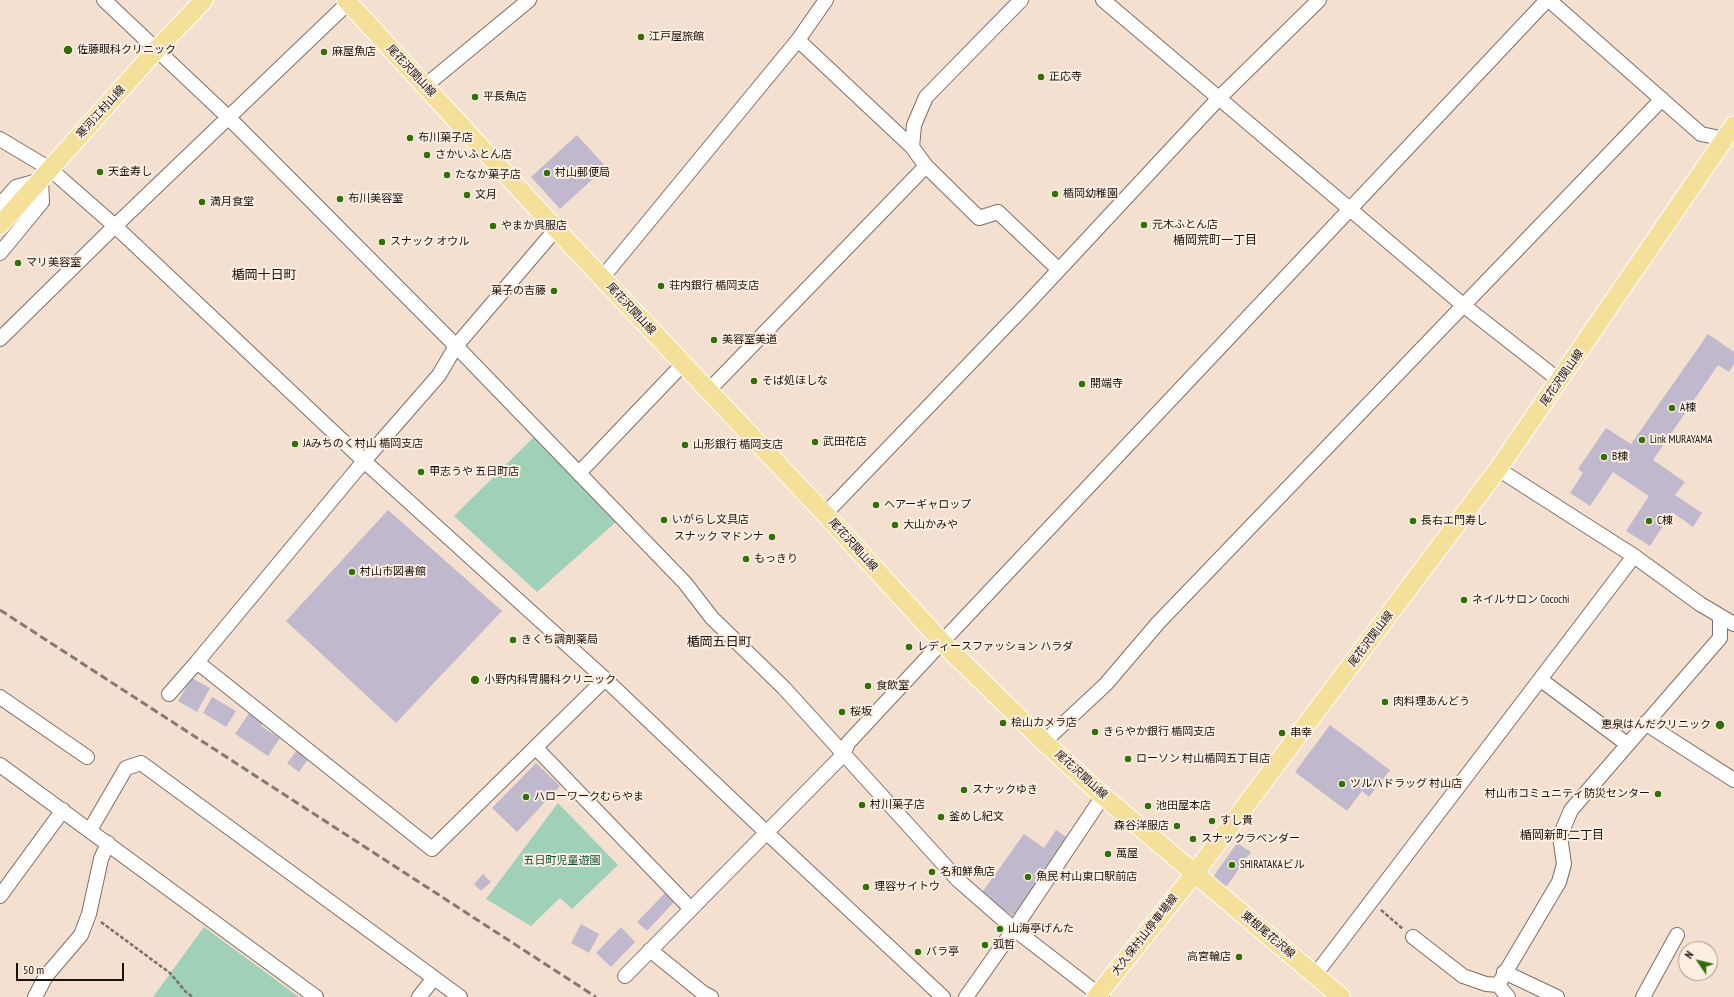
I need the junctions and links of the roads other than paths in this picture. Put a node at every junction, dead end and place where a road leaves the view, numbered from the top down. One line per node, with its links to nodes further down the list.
1 (104, 0): 11 (street)
2 (204, 0): 11 (main road, 寒河江村山線)
3 (529, 0): 12 (street)
4 (826, 0): 10 (street)
5 (1021, 0): 18 (street)
6 (1104, 0): 13 (street)
7 (1319, 0): 13 (street)
8 (1548, 0): 14 (street); 22 (street)
9 (348, 1): 12 (main road, 尾花沢関山線); 15 (street)
10 (798, 40): 18 (street); 28 (street)
11 (157, 49): 15 (street); 20 (main road, 寒河江村山線)
12 (425, 86): 25 (main road, 尾花沢関山線)
13 (1219, 98): 22 (street); 27 (street)
14 (1662, 99): 16 (street); 29 (street)
15 (229, 118): 24 (street); 31 (street)
16 (1731, 137): 33 (main road, 尾花沢関山線)
17 (0, 139): 20 (street)
18 (912, 148): 19 (street)
19 (926, 166): 27 (street); 34 (street)
20 (46, 174): 21 (street); 23 (main road, 寒河江村山線); 24 (street); 26 (street)
21 (0, 204)
22 (1350, 210): 29 (street); 42 (street)
23 (0, 225)
24 (115, 226): 30 (street); 35 (street)
25 (556, 229): 28 (main road, 尾花沢関山線); 31 (street)
26 (0, 253)
27 (1058, 269): 38 (street)
28 (602, 278): 32 (main road, 尾花沢関山線)
29 (1463, 305): 33 (street); 49 (street)
30 (0, 339)
31 (456, 346): 35 (street); 37 (street)
32 (683, 364): 34 (main road, 尾花沢関山線); 37 (street)
33 (1560, 381): 36 (main road, 尾花沢関山線)
34 (709, 390): 38 (main road, 尾花沢関山線)
35 (364, 461): 43 (street); 44 (street)
36 (1498, 469): 39 (street); 61 (main road, 尾花沢関山線)
37 (579, 474): 52 (street)
38 (825, 514): 42 (main road, 尾花沢関山線)
39 (1634, 556): 40 (street); 45 (street)
40 (1720, 616): 41 (street); 48 (street)
41 (1734, 624)
42 (942, 642): 49 (main road, 尾花沢関山線); 52 (street)
43 (198, 662): 46 (street); 51 (street)
44 (606, 679): 51 (street); 59 (street)
45 (1541, 680): 50 (street); 69 (street)
46 (169, 694)
47 (0, 697): 53 (street)
48 (1645, 723): 50 (street); 55 (street)
49 (1044, 742): 56 (main road, 尾花沢関山線)
50 (1627, 744): 68 (street)
51 (536, 748): 63 (street)
52 (843, 755): 59 (street); 64 (street)
53 (87, 757)
54 (0, 765): 57 (street)
55 (1734, 780)
56 (1103, 796): 61 (main road, 尾花沢関山線); 64 (street)
57 (63, 810): 58 (street); 62 (street)
58 (90, 830): 60 (street); 71 (street)
59 (767, 833): 63 (street); 79 (street)
60 (108, 844): 74 (street); 75 (street)
61 (1194, 874): 69 (main road, 東根尾花沢線); 73 (main road, 大久保村山停車場線)
62 (0, 896)
63 (691, 909): 67 (street)
64 (1014, 929): 73 (street); 80 (street)
65 (1676, 936): 84 (street)
66 (1413, 937): 72 (street)
67 (650, 950): 70 (street); 78 (street)
68 (1504, 972): 72 (street); 83 (street)
69 (1315, 975): 81 (main road, 東根尾花沢線)
70 (625, 976)
71 (434, 978): 76 (street); 77 (street)
72 (1498, 985): 82 (street)
73 (1099, 996)
74 (35, 997)
75 (316, 997)
76 (420, 997)
77 (460, 997)
78 (711, 997)
79 (943, 997)
80 (966, 997)
81 (1341, 997)
82 (1508, 997)
83 (1557, 997)
84 (1643, 997)

